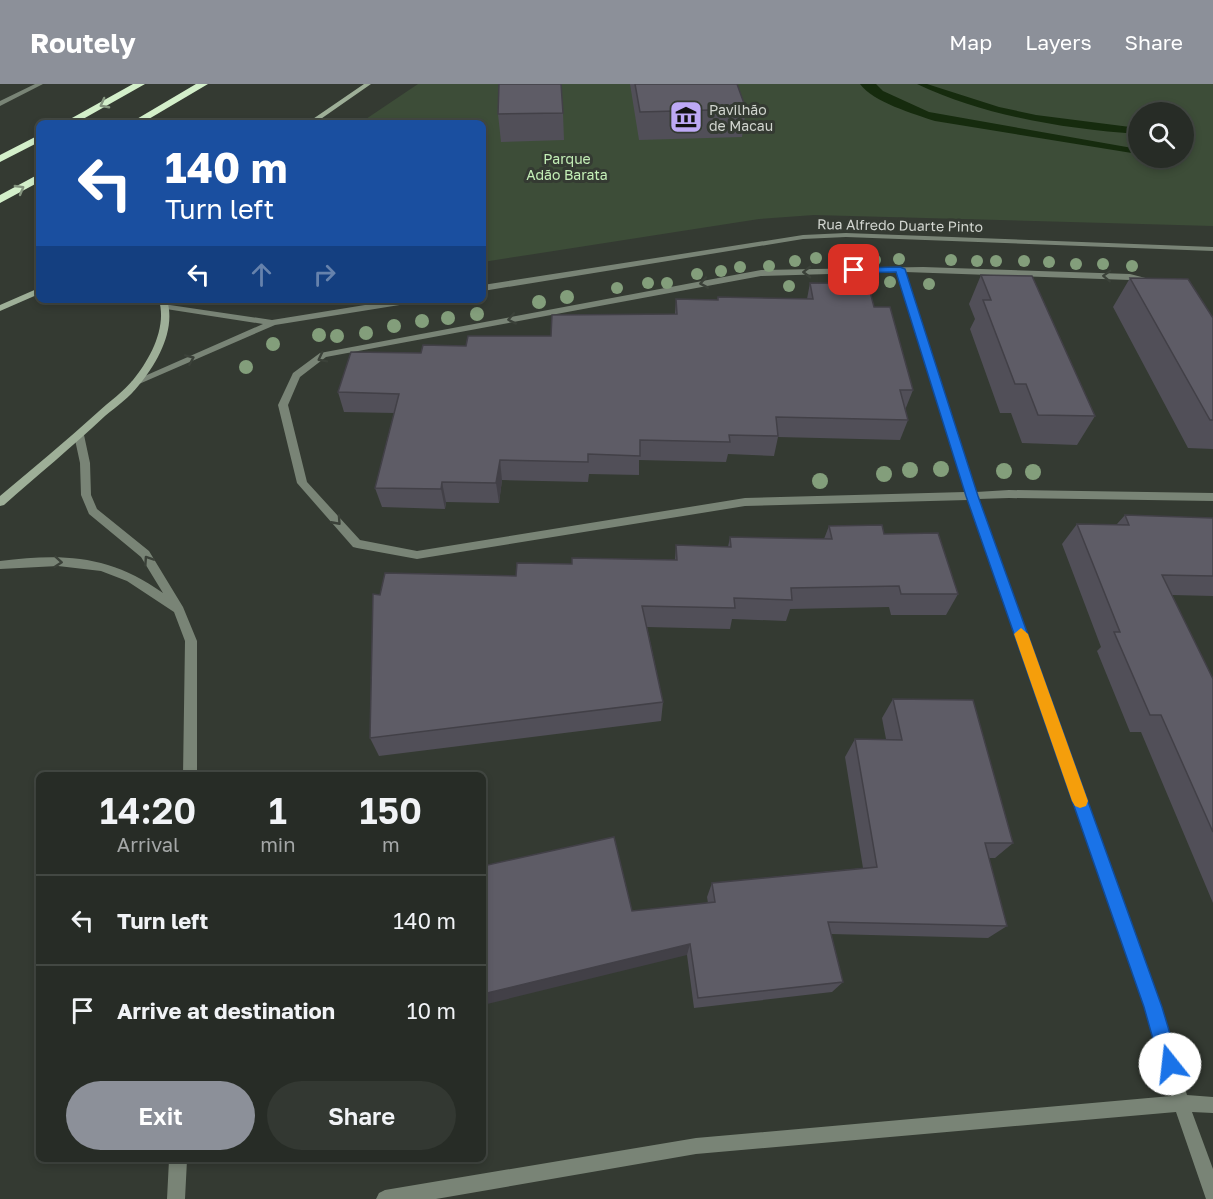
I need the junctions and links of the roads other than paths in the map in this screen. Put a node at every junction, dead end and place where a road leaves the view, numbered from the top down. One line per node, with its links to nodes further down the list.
1 (40, 84): 5 (street)
2 (140, 84): 6 (highway, one-way to 6)
3 (203, 84): 7 (highway)
4 (368, 84): 8 (main road)
5 (0, 104)
6 (74, 120)
7 (140, 120)
8 (314, 120)
9 (36, 140): 10 (highway)
10 (0, 159)
11 (36, 179): 12 (highway, one-way to 11)
12 (0, 200)
13 (1213, 249): 16 (street, Rua Alfredo Duarte Pinto)
14 (900, 269): 15 (street, one-way to 14); 24 (street); 24 (street, one-way to 24)
15 (1162, 282)
16 (486, 288)
17 (36, 292): 20 (main road)
18 (164, 303): 21 (street); 22 (main road)
19 (394, 303): 21 (street)
20 (0, 308)
21 (273, 323): 22 (street, one-way to 21)
22 (136, 382): 23 (main road)
23 (79, 435): 26 (main road); 28 (street, one-way to 23)
24 (972, 496): 25 (street); 30 (street)
25 (1213, 497)
26 (0, 502)
27 (0, 565): 28 (street, one-way to 28)
28 (179, 610): 29 (street)
29 (190, 772)
30 (1181, 1103): 31 (street); 33 (street); 35 (street)
31 (1213, 1105)
32 (178, 1162): 34 (street)
33 (1213, 1194)
34 (176, 1199)
35 (385, 1199)

